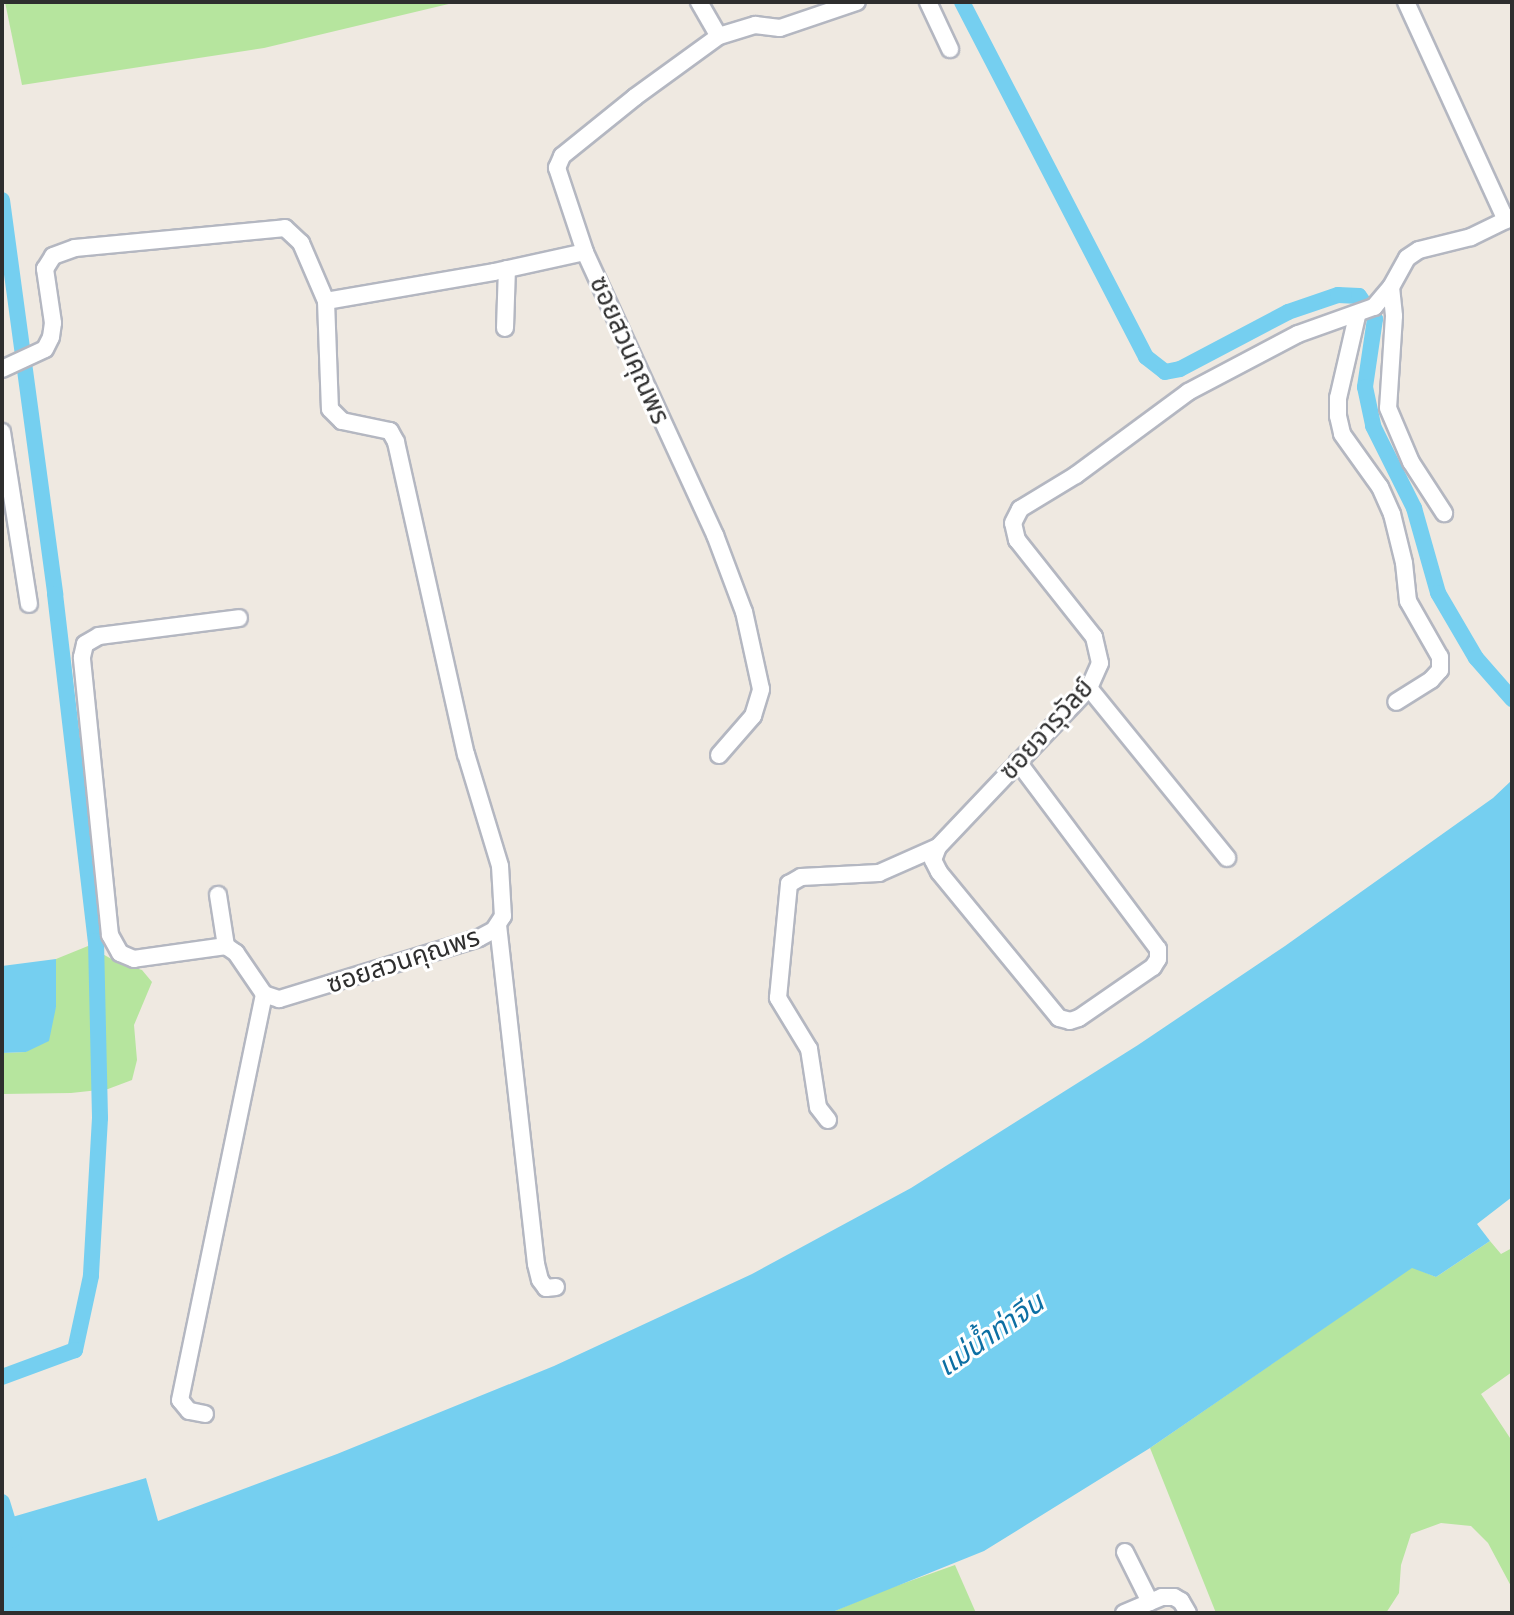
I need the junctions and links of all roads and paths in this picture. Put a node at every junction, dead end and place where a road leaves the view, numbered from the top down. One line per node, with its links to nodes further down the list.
1 (699, 2): 5 (street)
2 (857, 2): 5 (street, ซอยสวนคุณพร)
3 (928, 2): 6 (street)
4 (1406, 2): 7 (street)
5 (719, 36): 8 (street, ซอยสวนคุณพร)
6 (950, 49)
7 (1509, 218): 10 (street, ซอยจารุวัลย์)
8 (585, 252): 9 (street, ซอยสวนคุณพร); 21 (street, ซอยสวนคุณพร)
9 (507, 269): 11 (street, ซอยสวนคุณพร); 13 (street)
10 (1391, 287): 12 (street, ซอยจารุวัลย์); 16 (street)
11 (326, 301): 14 (street, ซอยสวนคุณพร); 26 (street, ซอยสวนคุณพร)
12 (1357, 316): 19 (street, ซอยจารุวัลย์); 20 (street)
13 (505, 328)
14 (2, 369)
15 (2, 432): 17 (street)
16 (1444, 513)
17 (29, 604)
18 (239, 618): 27 (street)
19 (1089, 688): 22 (street, ซอยจารุวัลย์); 24 (street)
20 (1396, 702)
21 (719, 755)
22 (1018, 762): 23 (street, ซอยจารุวัลย์); 23 (street)
23 (938, 847): 29 (street, ซอยจารุวัลย์)
24 (1227, 858)
25 (218, 895): 27 (street)
26 (498, 925): 28 (street, ซอยสวนคุณพร); 30 (street)
27 (226, 946): 28 (street)
28 (264, 994): 31 (street)
29 (828, 1120)
30 (556, 1287)
31 (205, 1414)
32 (1125, 1552): 33 (street)
33 (1150, 1602): 34 (street); 35 (street)
34 (1124, 1613)
35 (1188, 1613)

